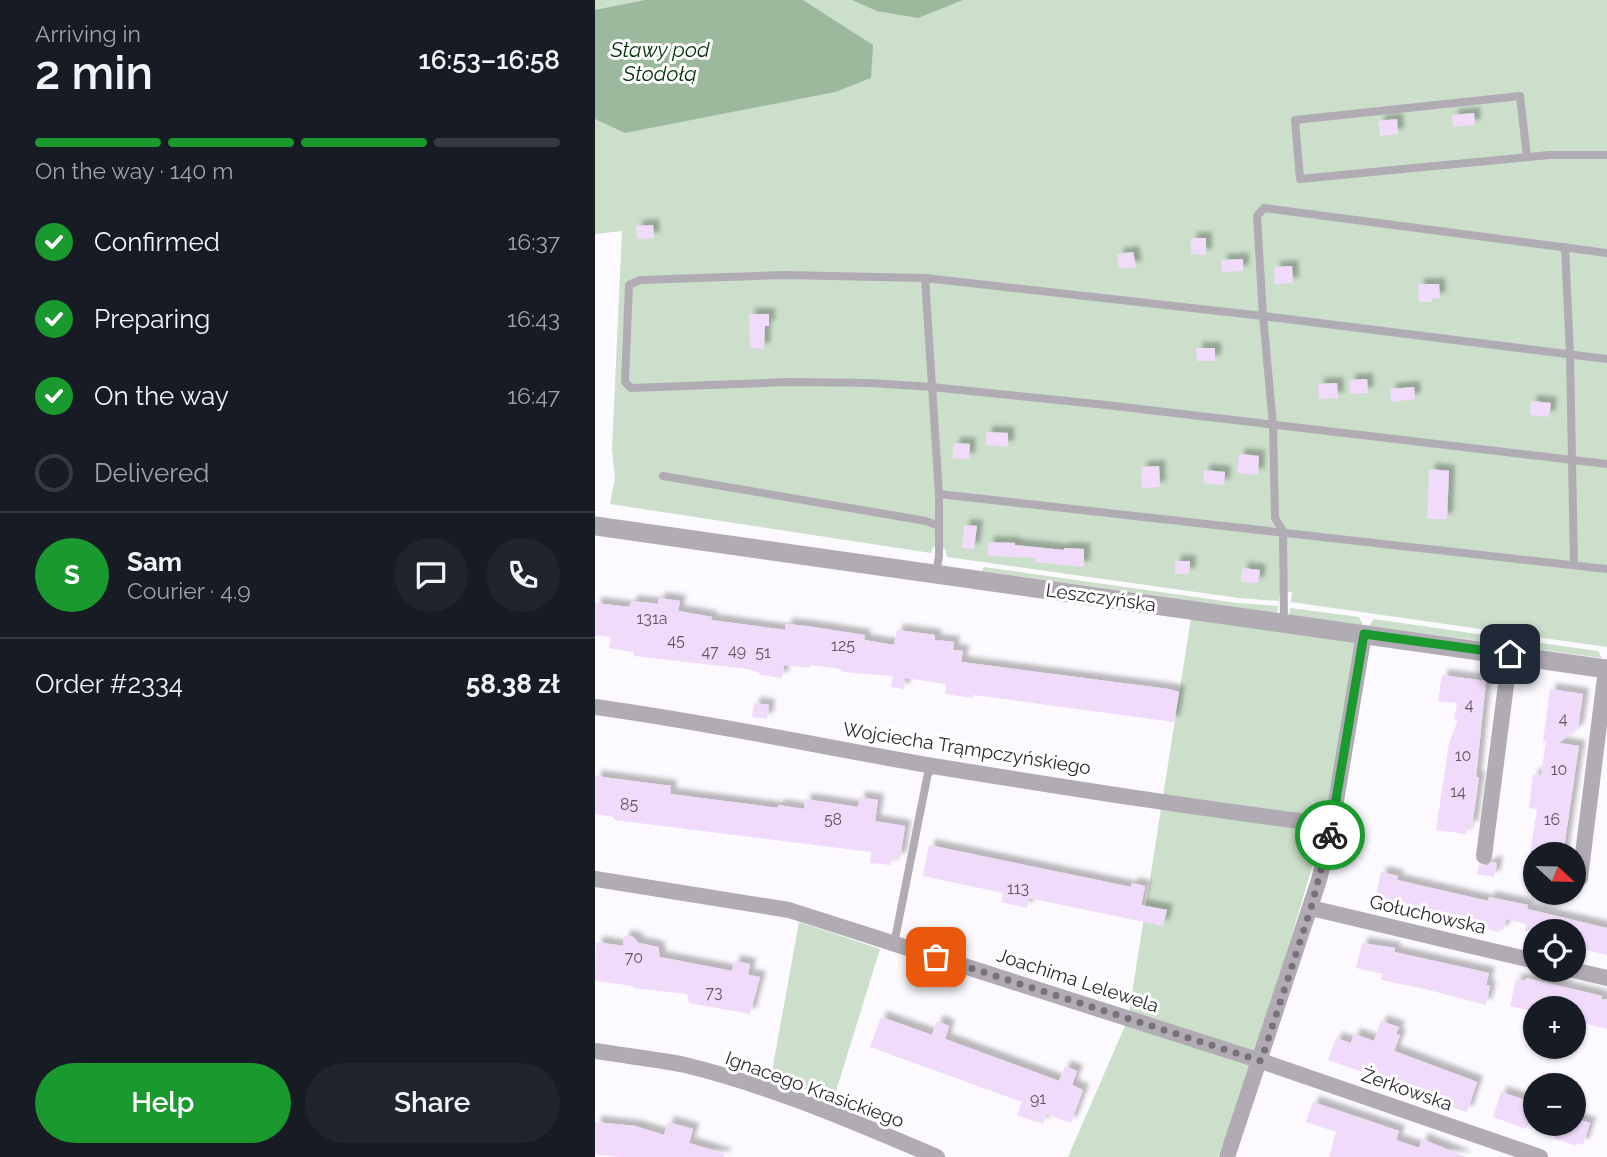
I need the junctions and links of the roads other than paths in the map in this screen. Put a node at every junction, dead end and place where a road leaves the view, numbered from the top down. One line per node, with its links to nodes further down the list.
1 (1607, 155): 2 (lane)
2 (1527, 157): 2 (lane)
3 (1565, 247): 4 (lane); 6 (lane); 7 (lane)
4 (1607, 253)
5 (925, 278): 6 (lane); 9 (lane); 9 (lane)
6 (1263, 316): 7 (lane); 10 (lane)
7 (1570, 354): 8 (lane); 11 (lane)
8 (1607, 359)
9 (932, 387): 10 (lane); 14 (lane)
10 (1273, 425): 11 (lane); 17 (lane)
11 (1571, 460): 12 (lane); 18 (lane)
12 (1607, 464)
13 (663, 476): 16 (lane)
14 (939, 494): 16 (lane); 17 (lane)
15 (595, 526): 20 (street, Leszczyńska)
16 (939, 526): 20 (lane)
17 (1283, 531): 18 (lane); 21 (lane)
18 (1574, 564): 19 (lane)
19 (1607, 569)
20 (936, 574): 21 (street, Leszczyńska)
21 (1284, 623): 22 (street, Leszczyńska)
22 (1364, 634): 23 (street, Leszczyńska); 27 (street)
23 (1510, 654): 24 (street, Leszczyńska); 29 (street)
24 (1607, 669): 28 (street)
25 (595, 707): 26 (street, Wojciecha Trąmpczyńskiego)
26 (939, 766): 27 (street, Wojciecha Trąmpczyńskiego); 32 (lane)
27 (1332, 825): 31 (street)
28 (1585, 842)
29 (1484, 856)
30 (595, 879): 32 (street, Joachima Lelewela)
31 (1311, 908): 33 (street, Gołuchowska); 37 (street)
32 (894, 944): 37 (street, Joachima Lelewela)
33 (1523, 958)
34 (1586, 973): 35 (street)
35 (1607, 978)
36 (595, 1051): 38 (street, Ignacego Krasickiego)
37 (1261, 1061): 39 (street); 40 (street, Żerkowska)
38 (937, 1157)
39 (1227, 1157)
40 (1540, 1157)

